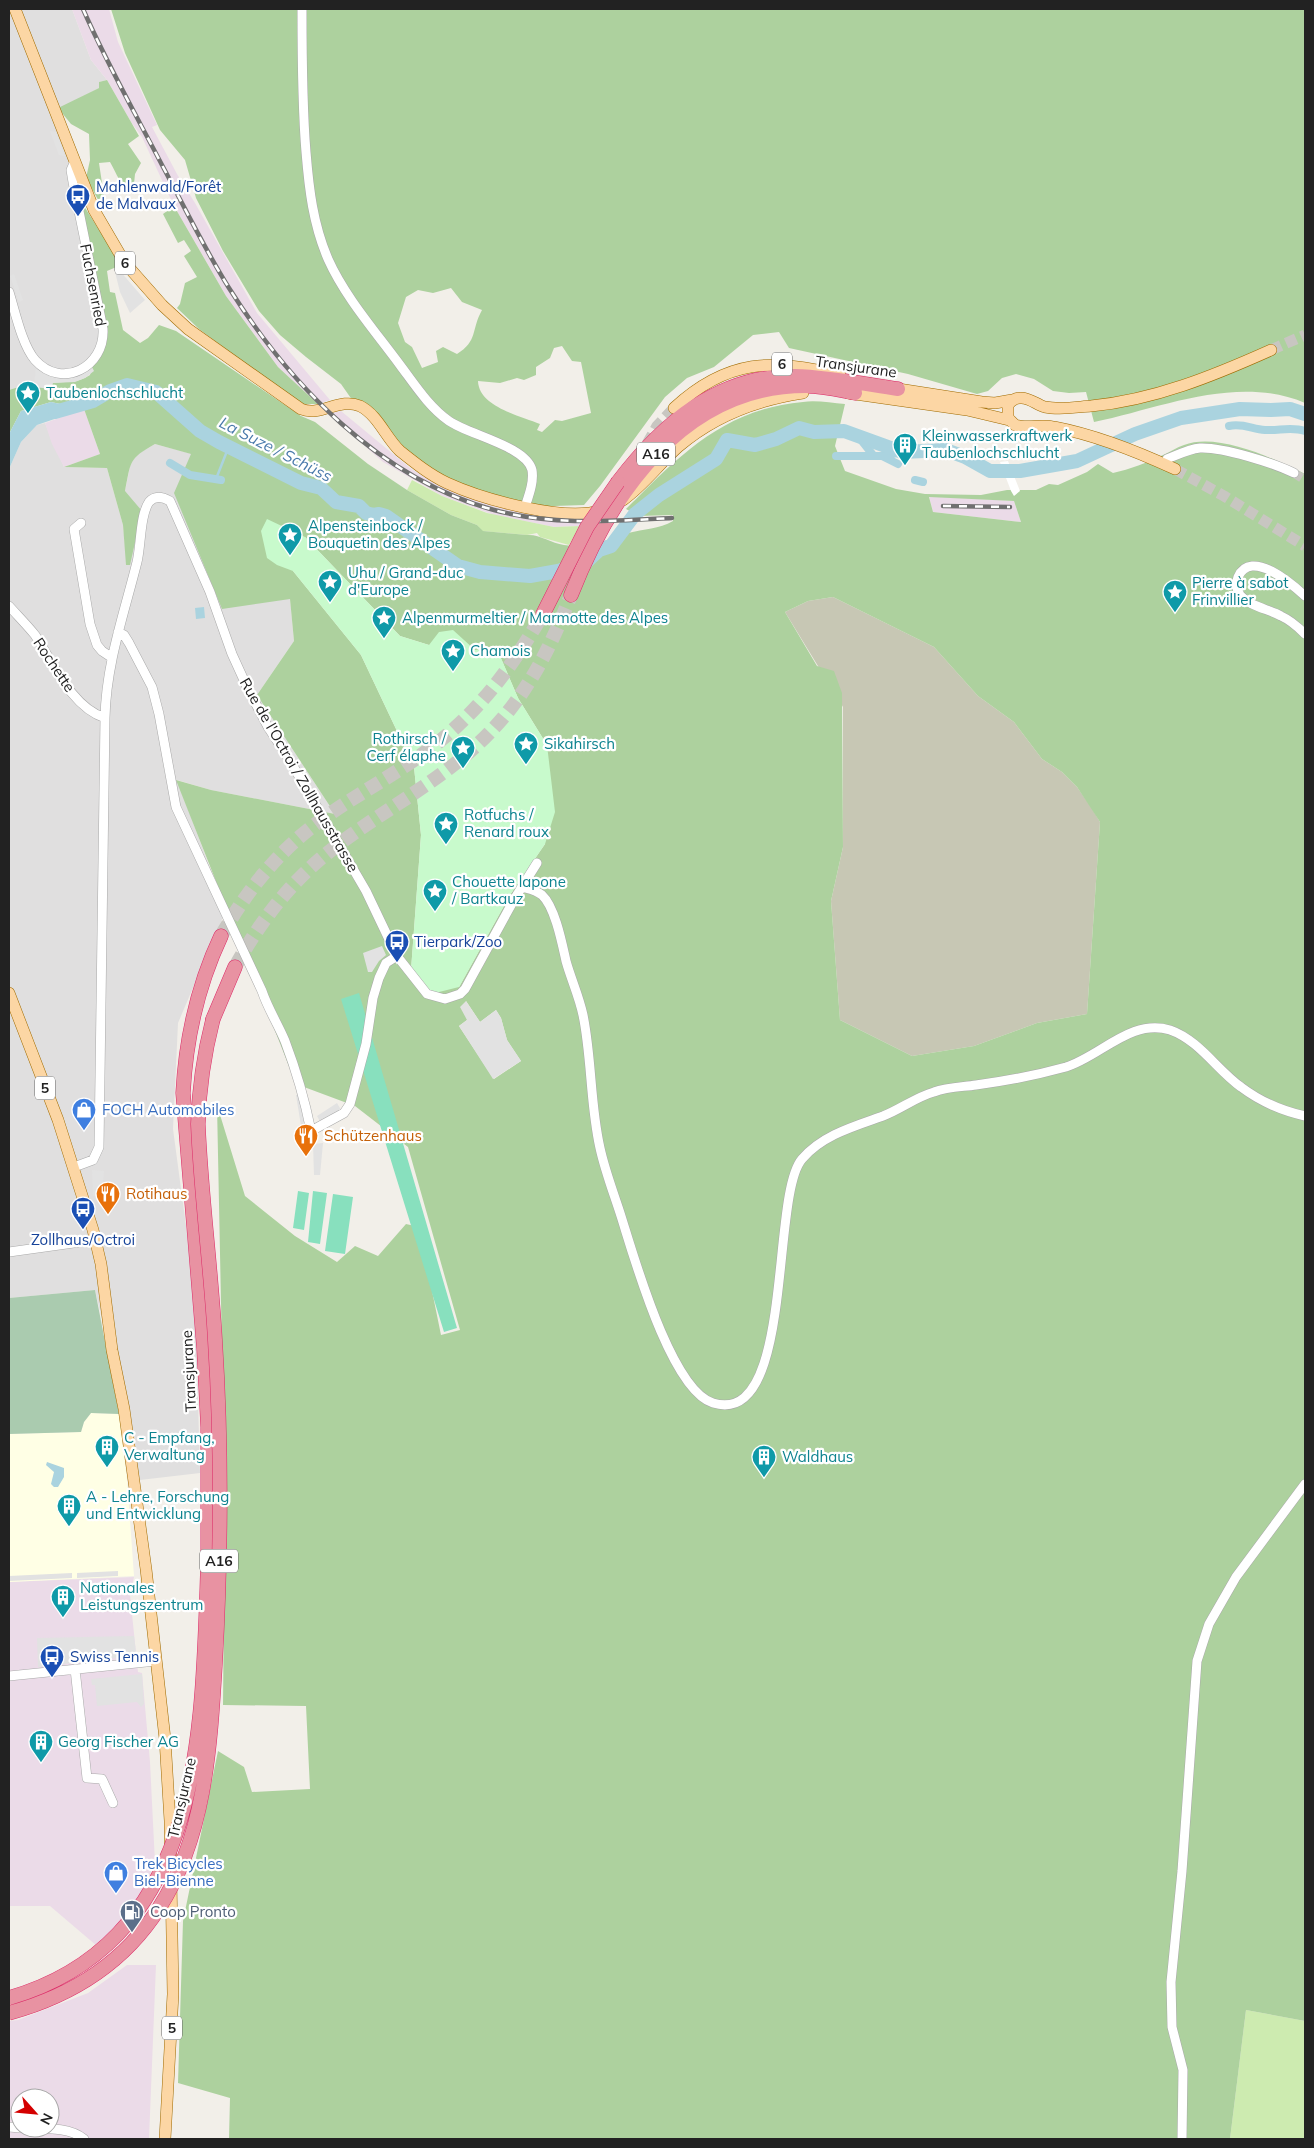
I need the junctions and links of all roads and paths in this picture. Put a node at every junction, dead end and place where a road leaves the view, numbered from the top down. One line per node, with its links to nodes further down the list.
1 (15, 9): 3 (main road, 6)
2 (302, 9): 17 (street)
3 (75, 161): 4 (street, Fuchsenried); 17 (main road, 6)
4 (9, 292)
5 (1271, 350): 9 (main road, 6)
6 (898, 389): 8 (main road, Transjurane / 6); 10 (main road, 6); 23 (highway, Transjurane / A16, bridge)
7 (855, 393): 11 (main road, Transjurane / 6); 18 (main road, 6); 20 (highway, Transjurane / A16)
8 (1012, 400): 9 (main road, 6); 11 (main road)
9 (1029, 400): 12 (main road)
10 (674, 408)
11 (1008, 420): 12 (main road, 6)
12 (1026, 425): 13 (main road, 6)
13 (1161, 460): 14 (main road, 6); 15 (street)
14 (1175, 469)
15 (1294, 473)
16 (592, 506): 18 (main road, 6)
17 (525, 507): 18 (main road, 6)
18 (560, 512)
19 (81, 523): 26 (street)
20 (572, 593)
21 (1305, 596): 25 (street)
22 (9, 606): 27 (street, Rochette)
23 (541, 616)
24 (118, 632): 26 (street, Rue de l'Octroi / Zollhausstrasse); 31 (street, Rue de l'Octroi / Zollhausstrasse); 31 (street)
25 (1305, 634)
26 (112, 657): 27 (street, Rue de l'Octroi / Zollhausstrasse)
27 (104, 718): 35 (street, Rue de l'Octroi / Zollhausstrasse)
28 (538, 864): 29 (street, Rue de l'Octroi / Zollhausstrasse)
29 (522, 887): 31 (street, Rue de l'Octroi / Zollhausstrasse); 34 (street)
30 (221, 936): 43 (highway, Transjurane / A16, bridge)
31 (396, 956)
32 (235, 967): 44 (highway, Transjurane / A16, bridge)
33 (9, 993): 35 (main road, 5)
34 (1305, 1116)
35 (74, 1167): 36 (main road, 5)
36 (96, 1240): 37 (street); 39 (main road, 5)
37 (9, 1252)
38 (1305, 1484): 48 (street)
39 (156, 1661): 40 (street); 47 (main road, 5)
40 (75, 1669): 41 (street); 42 (street)
41 (9, 1676)
42 (112, 1803)
43 (9, 1998)
44 (9, 2012)
45 (60, 2131): 46 (street)
46 (84, 2139)
47 (165, 2139)
48 (1182, 2139)

